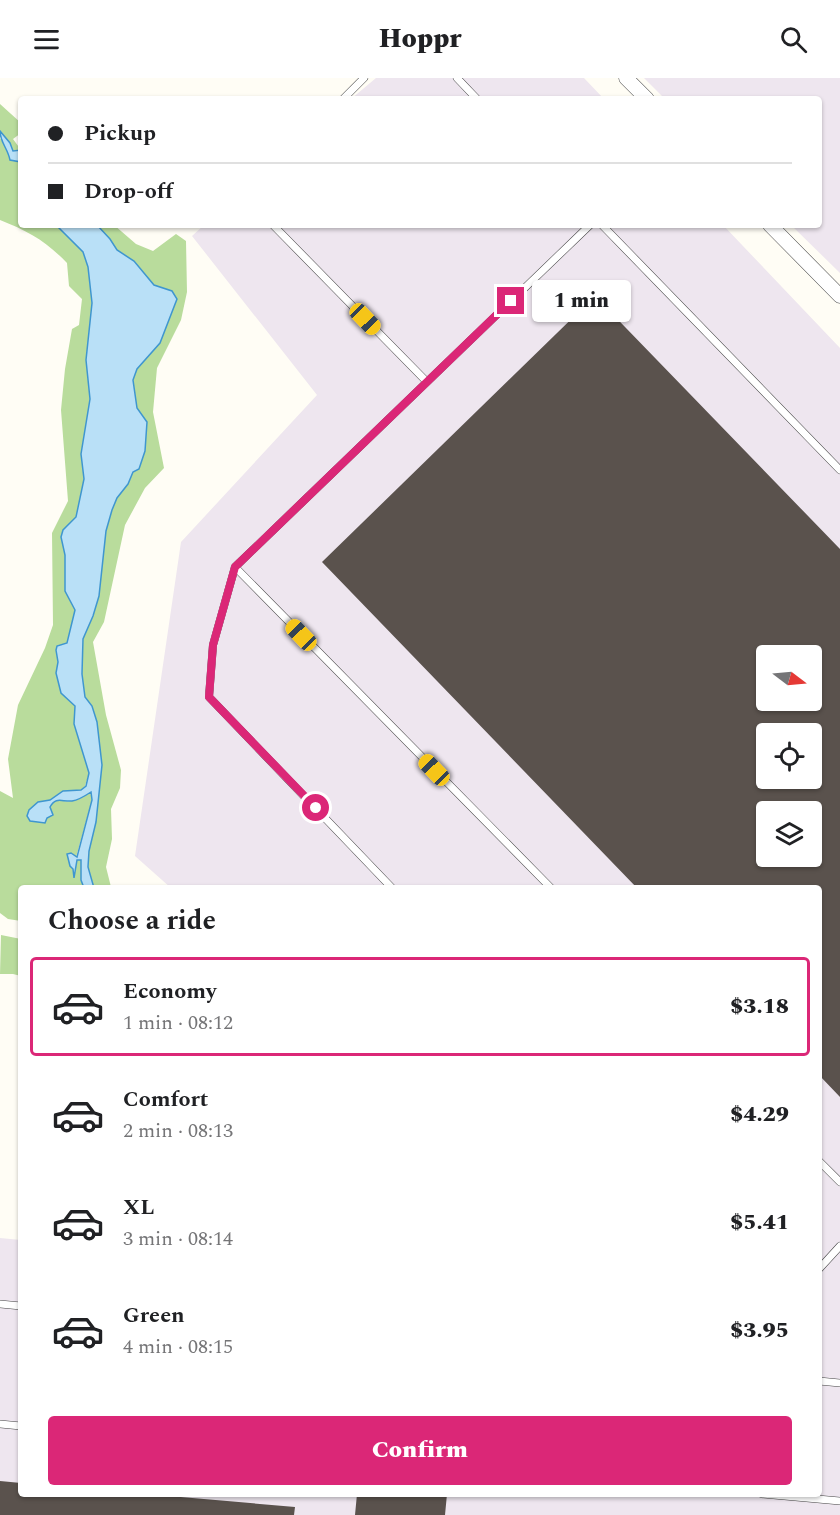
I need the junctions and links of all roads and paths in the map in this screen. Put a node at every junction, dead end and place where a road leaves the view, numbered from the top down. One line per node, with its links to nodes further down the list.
1 (364, 78): 4 (lane)
2 (457, 78): 5 (lane)
3 (626, 78): 6 (street)
4 (346, 96)
5 (474, 96)
6 (644, 96)
7 (276, 228): 12 (lane)
8 (587, 228): 12 (lane)
9 (605, 228): 13 (lane)
10 (773, 228): 11 (street)
11 (840, 296)
12 (427, 382): 14 (lane)
13 (840, 470)
14 (235, 567): 15 (lane); 16 (lane)
15 (389, 885)
16 (547, 885)
17 (822, 1164): 18 (lane)
18 (840, 1182)
19 (840, 1246): 20 (lane)
20 (822, 1266)
21 (0, 1304): 22 (lane)
22 (18, 1306)
23 (822, 1381): 24 (lane)
24 (840, 1383)
25 (0, 1424): 26 (lane)
26 (18, 1426)
27 (795, 1497): 28 (lane)
28 (840, 1501)

